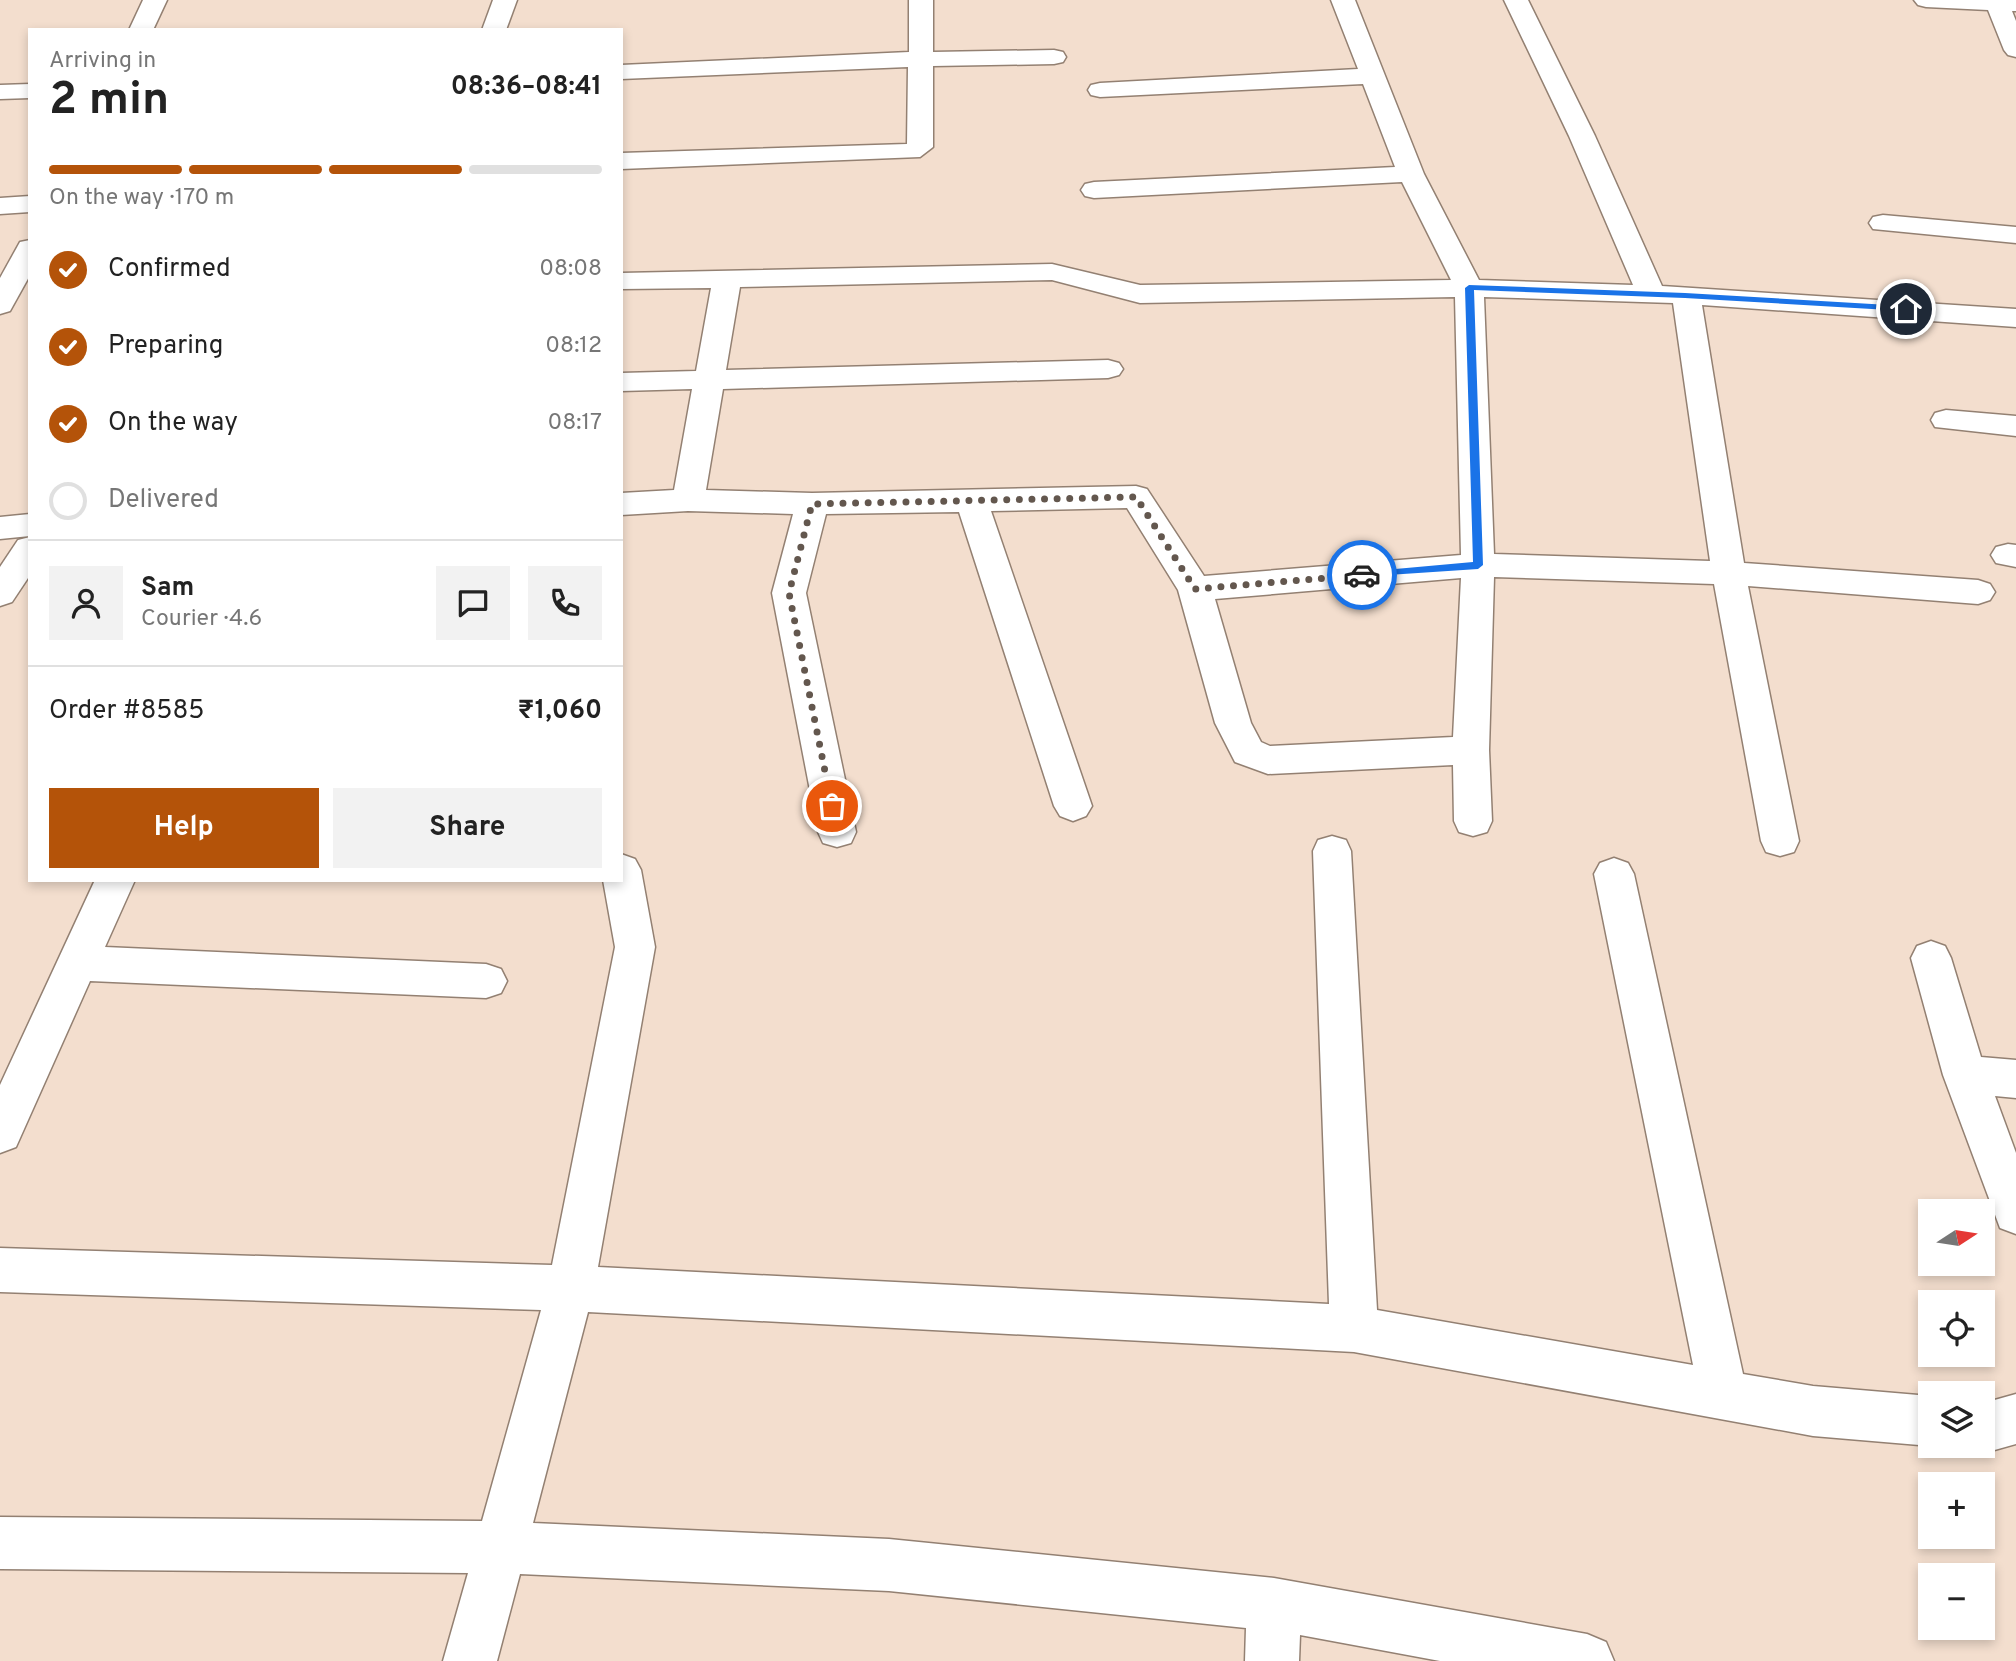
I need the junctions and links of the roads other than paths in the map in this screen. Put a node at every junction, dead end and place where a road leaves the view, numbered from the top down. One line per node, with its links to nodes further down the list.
1 (155, 0): 8 (street)
2 (505, 0): 9 (street)
3 (921, 0): 12 (street)
4 (1343, 0): 14 (street)
5 (1516, 0): 29 (street)
6 (1926, 0): 7 (street)
7 (2007, 3): 10 (street)
8 (142, 28)
9 (495, 28)
10 (2016, 50)
11 (1054, 57): 12 (street)
12 (922, 59): 13 (street); 18 (street)
13 (623, 72)
14 (1372, 76): 15 (street); 19 (street)
15 (1100, 90)
16 (28, 91): 17 (street)
17 (0, 92)
18 (623, 161)
19 (1410, 174): 20 (street); 28 (street)
20 (1094, 190)
21 (28, 204): 22 (street)
22 (0, 206)
23 (1884, 223): 24 (street)
24 (2016, 234)
25 (28, 252): 32 (street)
26 (727, 279): 27 (street); 28 (street); 35 (street)
27 (623, 281)
28 (1469, 288): 29 (street); 46 (street)
29 (1651, 294): 30 (street)
30 (1685, 295): 33 (street); 47 (street)
31 (28, 305): 32 (street)
32 (0, 306)
33 (2016, 318)
34 (1108, 369): 35 (street)
35 (709, 378): 36 (street); 39 (street)
36 (623, 382)
37 (1946, 420): 38 (street)
38 (2016, 426)
39 (688, 500): 41 (street); 42 (street)
40 (971, 500): 42 (street); 48 (street); 52 (street)
41 (623, 503)
42 (812, 504): 54 (street)
43 (28, 525): 44 (street)
44 (0, 528)
45 (28, 551): 50 (street)
46 (1478, 565): 47 (street); 48 (street); 51 (street)
47 (1729, 573): 49 (street); 55 (street)
48 (1195, 589): 51 (street)
49 (1978, 592)
50 (0, 594)
51 (1471, 750): 53 (street)
52 (1073, 806)
53 (1473, 821)
54 (837, 832)
55 (1780, 841)
56 (1332, 851): 69 (street)
57 (1615, 874): 70 (street)
58 (623, 881): 68 (street)
59 (114, 882): 61 (street)
60 (1931, 958): 63 (street)
61 (77, 963): 62 (street); 65 (street)
62 (486, 981)
63 (1965, 1075): 64 (street); 66 (street)
64 (2016, 1079)
65 (0, 1133)
66 (2016, 1213)
67 (0, 1270): 68 (street)
68 (571, 1289): 69 (street); 75 (street)
69 (1353, 1329): 70 (street)
70 (1723, 1394): 71 (street)
71 (1918, 1419)
72 (2016, 1419): 73 (street)
73 (1995, 1425)
74 (0, 1543): 75 (street)
75 (501, 1547): 76 (street); 77 (street)
76 (1274, 1604): 78 (street); 79 (street)
77 (470, 1661)
78 (1272, 1661)
79 (1587, 1661)

